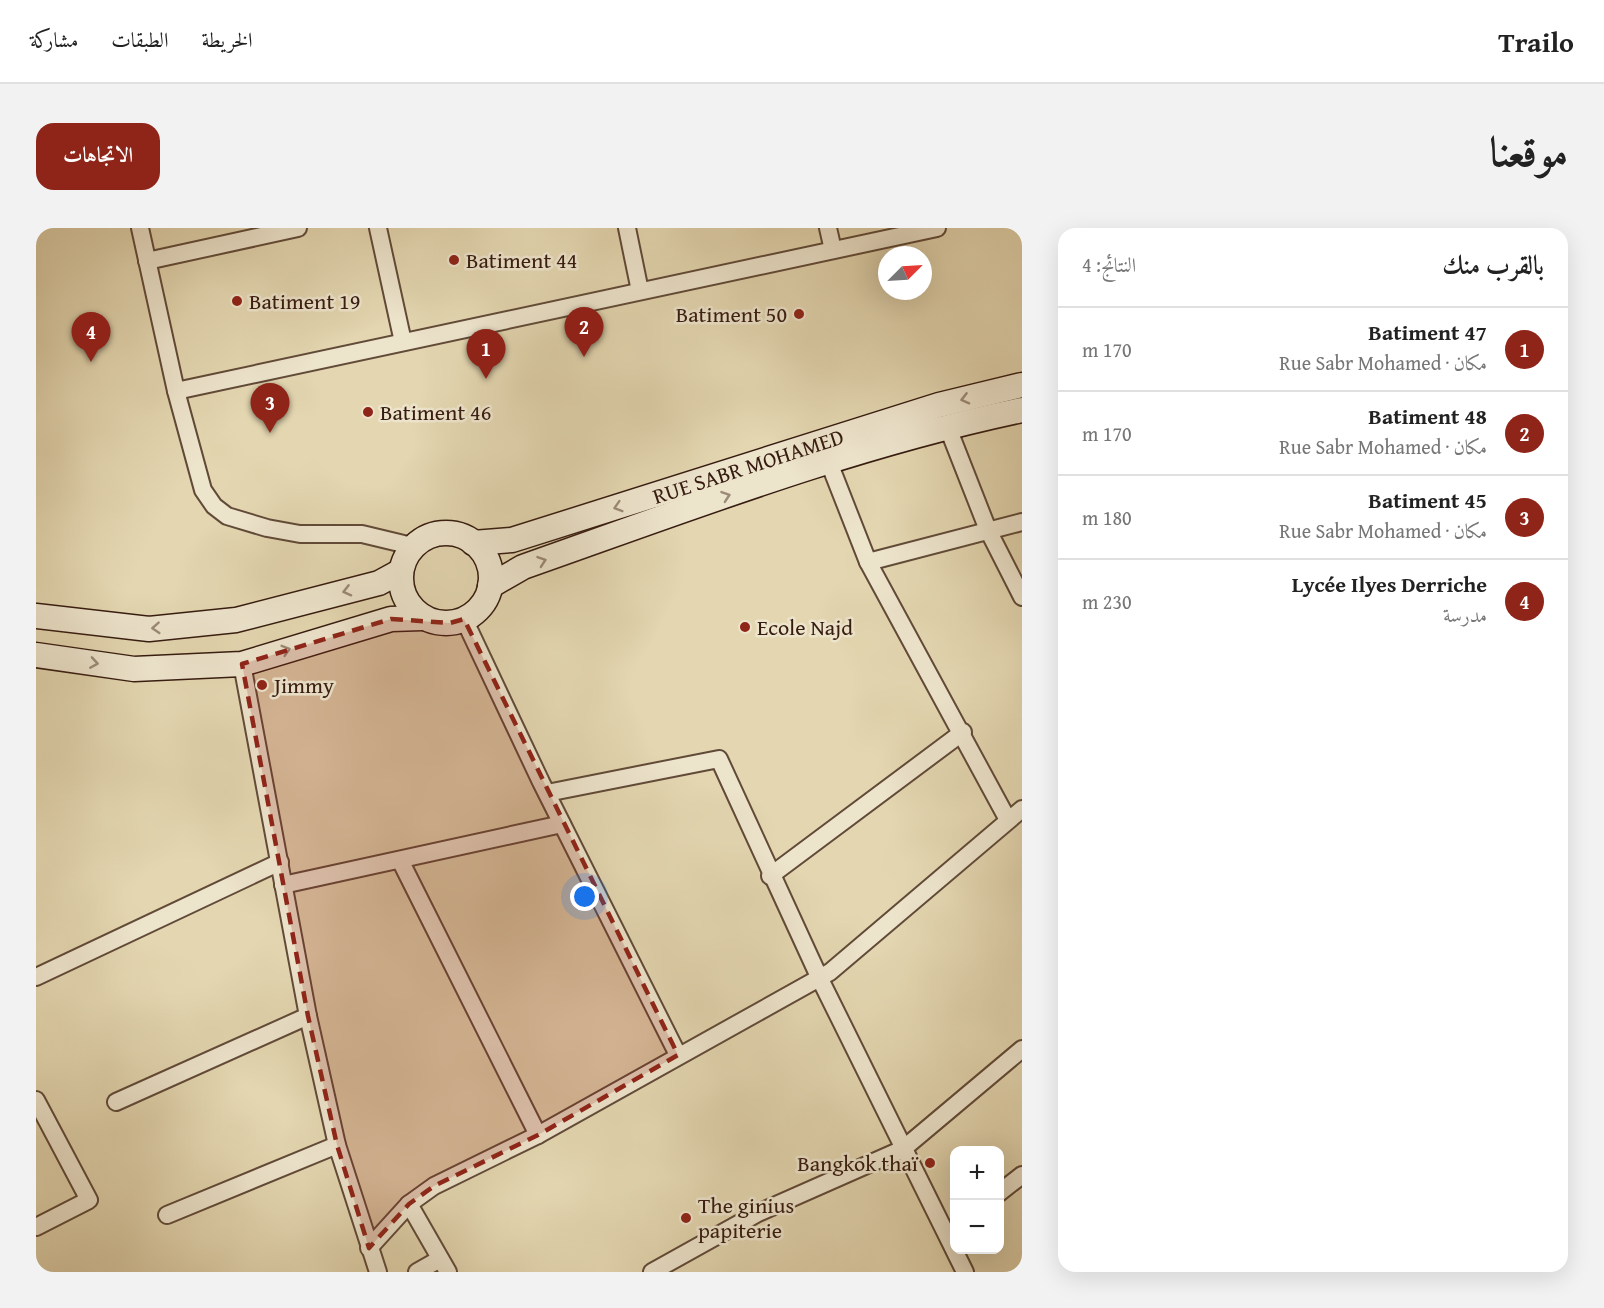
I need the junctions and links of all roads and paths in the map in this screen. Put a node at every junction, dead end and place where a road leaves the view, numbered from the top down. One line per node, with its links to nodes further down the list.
1 (140, 228): 8 (street)
2 (298, 228): 8 (street)
3 (378, 228): 10 (street)
4 (627, 228): 9 (street)
5 (828, 228): 7 (street)
6 (937, 228): 7 (street)
7 (833, 250): 9 (street)
8 (147, 261): 12 (street)
9 (640, 291): 10 (street)
10 (404, 342): 12 (street)
11 (1022, 385): 18 (main road, RUE SABR MOHAMED, one-way to 18)
12 (176, 391): 19 (street)
13 (1022, 410): 14 (main road)
14 (948, 428): 15 (main road); 17 (street)
15 (828, 460): 20 (street); 22 (main road, one-way to 15)
16 (1022, 522): 17 (street)
17 (988, 530): 20 (street); 23 (street)
18 (474, 543): 19 (main road); 22 (main road)
19 (412, 546): 21 (main road)
20 (868, 562): 29 (street)
21 (401, 571): 24 (main road, one-way to 24); 25 (main road)
22 (490, 586): 26 (main road)
23 (1022, 597)
24 (36, 616)
25 (422, 618): 26 (main road); 28 (main road, one-way to 25)
26 (464, 619): 30 (street)
27 (36, 656): 28 (main road, one-way to 28)
28 (242, 664): 35 (street)
29 (963, 732): 32 (street); 36 (street)
30 (547, 793): 33 (street); 36 (street)
31 (1022, 809): 32 (street)
32 (1008, 820): 39 (street)
33 (562, 824): 34 (street); 42 (street)
34 (400, 860): 37 (street); 45 (street)
35 (280, 862): 37 (street); 38 (street)
36 (770, 876): 39 (street)
37 (283, 885): 40 (street)
38 (36, 976)
39 (820, 979): 42 (street); 47 (street)
40 (308, 1016): 44 (street); 46 (street)
41 (1022, 1049): 47 (street)
42 (678, 1055): 45 (street)
43 (36, 1100): 52 (street)
44 (116, 1102)
45 (538, 1135): 50 (street)
46 (337, 1145): 51 (street); 54 (street)
47 (903, 1149): 53 (street); 59 (street)
48 (1022, 1175): 49 (street)
49 (1004, 1189)
50 (409, 1204): 54 (street); 56 (street)
51 (167, 1215)
52 (36, 1227)
53 (950, 1232)
54 (369, 1248): 57 (street)
55 (958, 1254): 60 (street)
56 (444, 1265): 58 (street)
57 (378, 1272)
58 (417, 1272)
59 (652, 1272)
60 (965, 1272)

